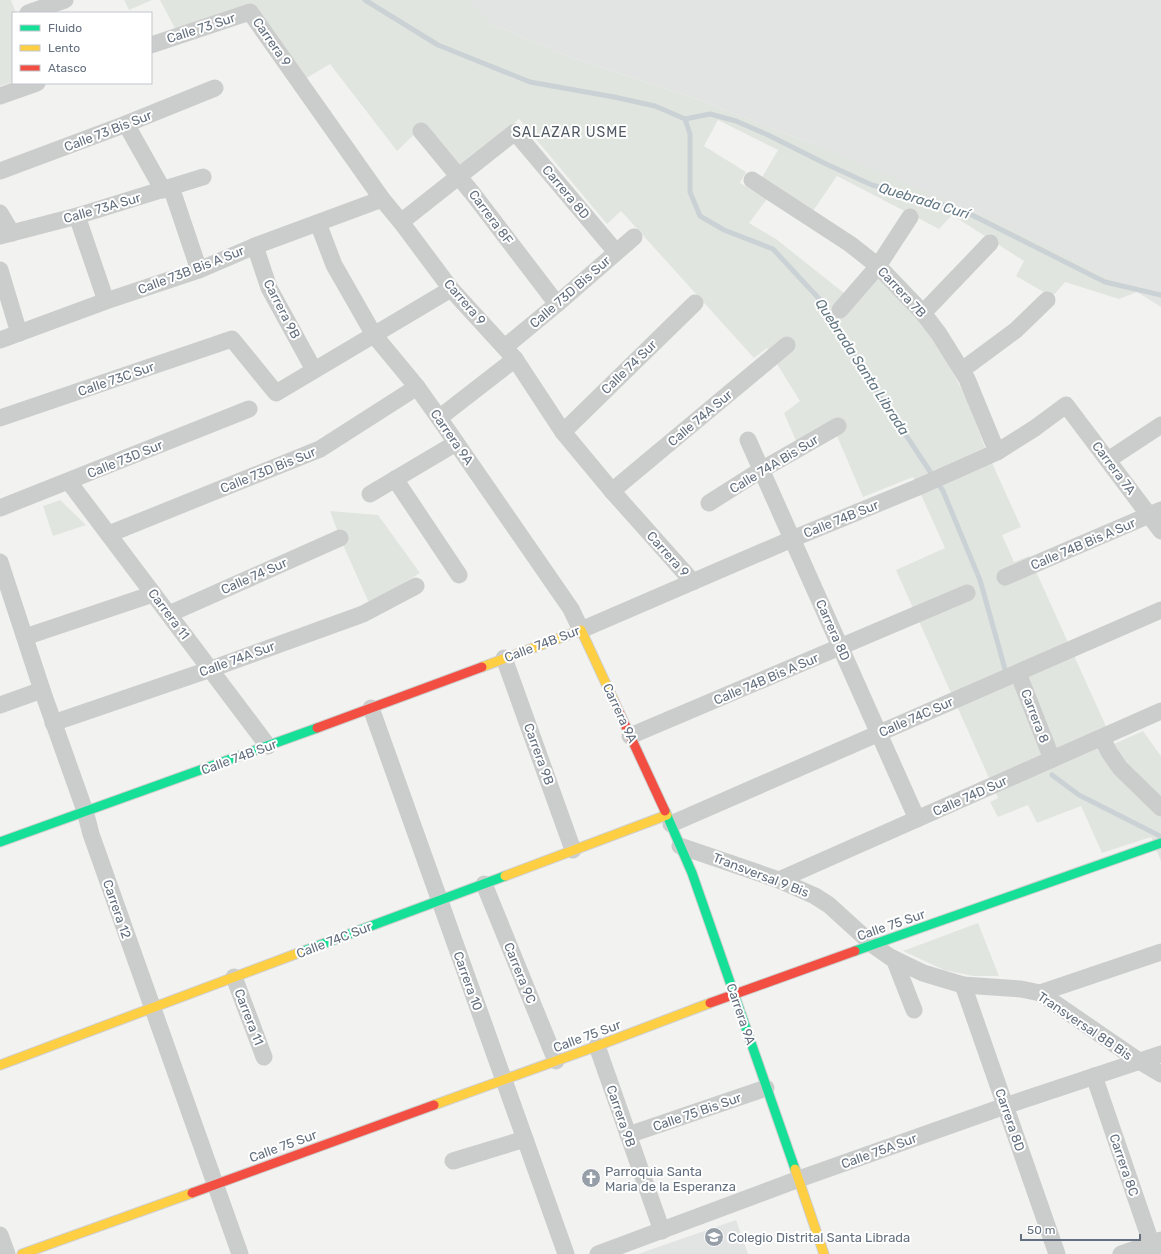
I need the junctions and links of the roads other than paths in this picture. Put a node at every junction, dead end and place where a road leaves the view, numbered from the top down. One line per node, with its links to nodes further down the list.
1 (23, 0): 3 (street)
2 (65, 0): 4 (street)
3 (28, 12)
4 (31, 12)
5 (250, 12): 6 (street, Calle 73 Sur); 17 (street, Carrera 9)
6 (152, 45)
7 (34, 84): 9 (street)
8 (215, 88): 10 (street, Calle 73 Bis Sur)
9 (0, 96)
10 (126, 124): 12 (street, Calle 73 Bis Sur); 16 (street)
11 (421, 132): 13 (street, Carrera 8F)
12 (0, 171)
13 (459, 176): 21 (street); 27 (street, Carrera 8D); 35 (street, Carrera 8F)
14 (203, 177): 16 (street, Calle 73A Sur)
15 (752, 180): 28 (street, Carrera 7B)
16 (167, 188): 19 (street, Calle 73A Sur); 30 (street)
17 (382, 199): 21 (street, Carrera 9); 22 (street, Calle 73B Bis A Sur)
18 (0, 213): 23 (street)
19 (77, 216): 23 (street, Calle 73A Sur); 33 (street)
20 (910, 217): 28 (street)
21 (401, 222): 31 (street, Carrera 9)
22 (318, 223): 26 (street, Calle 73B Bis A Sur); 39 (street, Carrera 9A)
23 (6, 235)
24 (634, 237): 27 (street, Calle 73D Bis Sur)
25 (990, 243): 37 (street)
26 (255, 246): 30 (street, Calle 73B Bis A Sur); 43 (street, Carrera 9B)
27 (616, 252): 35 (street, Calle 73D Bis Sur)
28 (878, 266): 36 (street); 37 (street, Carrera 7B)
29 (0, 270): 38 (street)
30 (198, 270): 33 (street, Calle 73B Bis A Sur)
31 (451, 289): 39 (street); 42 (street, Carrera 9)
32 (1047, 300): 44 (street)
33 (106, 301): 38 (street, Calle 73B Bis A Sur)
34 (695, 303): 52 (street, Calle 74 Sur)
35 (557, 304): 42 (street, Calle 73D Bis Sur)
36 (840, 310)
37 (923, 313): 44 (street, Carrera 7B)
38 (19, 333): 40 (street, Calle 73B Bis A Sur)
39 (374, 335): 43 (street); 45 (street, Carrera 9A)
40 (0, 340)
41 (787, 345): 60 (street, Calle 74A Sur)
42 (510, 353): 49 (street, Calle 73D Bis Sur); 52 (street, Carrera 9)
43 (314, 370): 48 (street, Calle 73C Sur)
44 (962, 370): 55 (street, Carrera 7B)
45 (417, 387): 49 (street, Carrera 9A); 66 (street, Calle 73D Bis Sur)
46 (1066, 405): 55 (street, Calle 74B Sur); 56 (street, Carrera 7A)
47 (249, 409): 59 (street, Calle 73D Sur)
48 (0, 418)
49 (439, 418): 54 (street, Carrera 9A)
50 (838, 426): 57 (street, Calle 74A Bis Sur)
51 (1161, 426): 56 (street)
52 (563, 432): 60 (street, Carrera 9)
53 (748, 440): 57 (street, Carrera 8D)
54 (456, 443): 58 (street); 78 (street, Carrera 9A)
55 (997, 452): 68 (street, Calle 74B Sur)
56 (1108, 460): 64 (street, Carrera 7A)
57 (761, 470): 62 (street, Calle 74A Bis Sur); 68 (street, Carrera 8D)
58 (395, 479): 61 (street); 70 (street)
59 (68, 482): 63 (street, Calle 73D Sur); 66 (street, Carrera 11)
60 (612, 491): 72 (street, Carrera 9)
61 (370, 494)
62 (709, 503)
63 (0, 508)
64 (1155, 513): 65 (street, Carrera 7A); 71 (street, Calle 74B Bis A Sur)
65 (1161, 531)
66 (109, 534): 75 (street, Carrera 11)
67 (340, 538): 77 (street, Calle 74 Sur)
68 (792, 539): 72 (street, Calle 74B Sur); 80 (street, Carrera 8D)
69 (0, 562): 79 (street, Carrera 12)
70 (459, 575)
71 (1005, 577)
72 (693, 582): 78 (street, Calle 74B Sur)
73 (416, 586): 82 (street, Calle 74A Sur)
74 (967, 593): 80 (street, Calle 74B Bis A Sur)
75 (153, 594): 77 (street, Carrera 11); 79 (street)
76 (1161, 610): 83 (street, Calle 74C Sur)
77 (169, 614): 82 (street, Carrera 11)
78 (581, 630): 81 (street, Calle 74B Sur); 90 (street, Carrera 9A)
79 (25, 637): 84 (street, Carrera 12)
80 (840, 647): 89 (street, Carrera 8D); 90 (street, Calle 74B Bis A Sur)
81 (504, 658): 86 (street, Calle 74B Sur); 101 (street, Carrera 9B)
82 (211, 669): 88 (street, Calle 74A Sur); 92 (street, Carrera 11)
83 (1018, 673): 89 (street, Calle 74C Sur); 93 (street, Carrera 8)
84 (42, 690): 85 (street); 88 (street, Carrera 12)
85 (0, 705)
86 (371, 708): 92 (street, Calle 74B Sur); 104 (street, Carrera 10)
87 (1161, 711): 91 (street, Calle 74D Sur)
88 (54, 722): 95 (street, Carrera 12)
89 (879, 734): 96 (street, Carrera 8D); 97 (street, Calle 74C Sur)
90 (630, 736): 97 (street, Carrera 9A)
91 (1102, 738): 93 (street, Calle 74D Sur); 94 (street)
92 (268, 746): 95 (street, Calle 74B Sur)
93 (1052, 759): 96 (street, Calle 74D Sur)
94 (1161, 808)
95 (85, 811): 98 (street, Calle 74B Sur); 112 (street, Carrera 12)
96 (917, 819): 102 (street, Calle 74D Sur)
97 (669, 820): 100 (street, Carrera 9A); 101 (street, Calle 74C Sur)
98 (0, 842)
99 (1159, 844): 105 (street, Calle 75 Sur)
100 (680, 846): 102 (street, Transversal 9 Bis); 111 (street, Carrera 9A)
101 (573, 850): 103 (street, Calle 74C Sur)
102 (779, 880): 105 (street, Transversal 9 Bis)
103 (484, 884): 104 (street, Calle 74C Sur); 117 (street, Carrera 9C)
104 (440, 900): 108 (street, Calle 74C Sur); 122 (street, Carrera 10)
105 (873, 945): 107 (street, Transversal 8B Bis); 111 (street, Calle 75 Sur)
106 (1161, 952): 110 (street)
107 (894, 959): 109 (street, Transversal 8B Bis); 113 (street)
108 (234, 977): 112 (street, Calle 74C Sur); 116 (street, Carrera 11)
109 (963, 985): 110 (street, Transversal 8B Bis); 124 (street, Carrera 8D)
110 (1040, 993): 118 (street, Transversal 8B Bis)
111 (734, 994): 114 (street, Calle 75 Sur); 123 (street, Carrera 9A)
112 (152, 1008): 119 (street, Calle 74C Sur); 129 (street, Carrera 12)
113 (914, 1010)
114 (597, 1046): 117 (street, Calle 75 Sur); 125 (street, Carrera 9B)
115 (1161, 1054): 118 (street, Calle 75A Sur)
116 (264, 1057)
117 (556, 1061): 122 (street, Calle 75 Sur)
118 (1139, 1062): 120 (street, Transversal 8B Bis); 121 (street, Calle 75A Sur)
119 (0, 1065)
120 (1161, 1074)
121 (1094, 1076): 124 (street, Calle 75A Sur); 132 (street, Carrera 8C)
122 (504, 1080): 126 (street, Carrera 10); 129 (street, Calle 75 Sur)
123 (766, 1088): 125 (street, Calle 75 Bis Sur); 128 (street, Carrera 9A)
124 (1005, 1106): 128 (street, Calle 75A Sur); 140 (street, Carrera 8D)
125 (628, 1135): 130 (street, Carrera 9B)
126 (525, 1138): 127 (street); 137 (street, Carrera 10)
127 (453, 1161)
128 (799, 1179): 130 (street, Calle 75A Sur); 139 (street, Carrera 9A)
129 (214, 1185): 133 (street, Calle 75 Sur); 136 (street, Carrera 12)
130 (662, 1231): 138 (street, Calle 75A Sur)
131 (0, 1235): 134 (street)
132 (1156, 1246): 141 (street)
133 (50, 1249): 135 (street, Calle 75 Sur)
134 (7, 1254)
135 (22, 1254)
136 (240, 1254)
137 (566, 1254)
138 (598, 1254)
139 (824, 1254)
140 (1057, 1254)
141 (1121, 1254)

